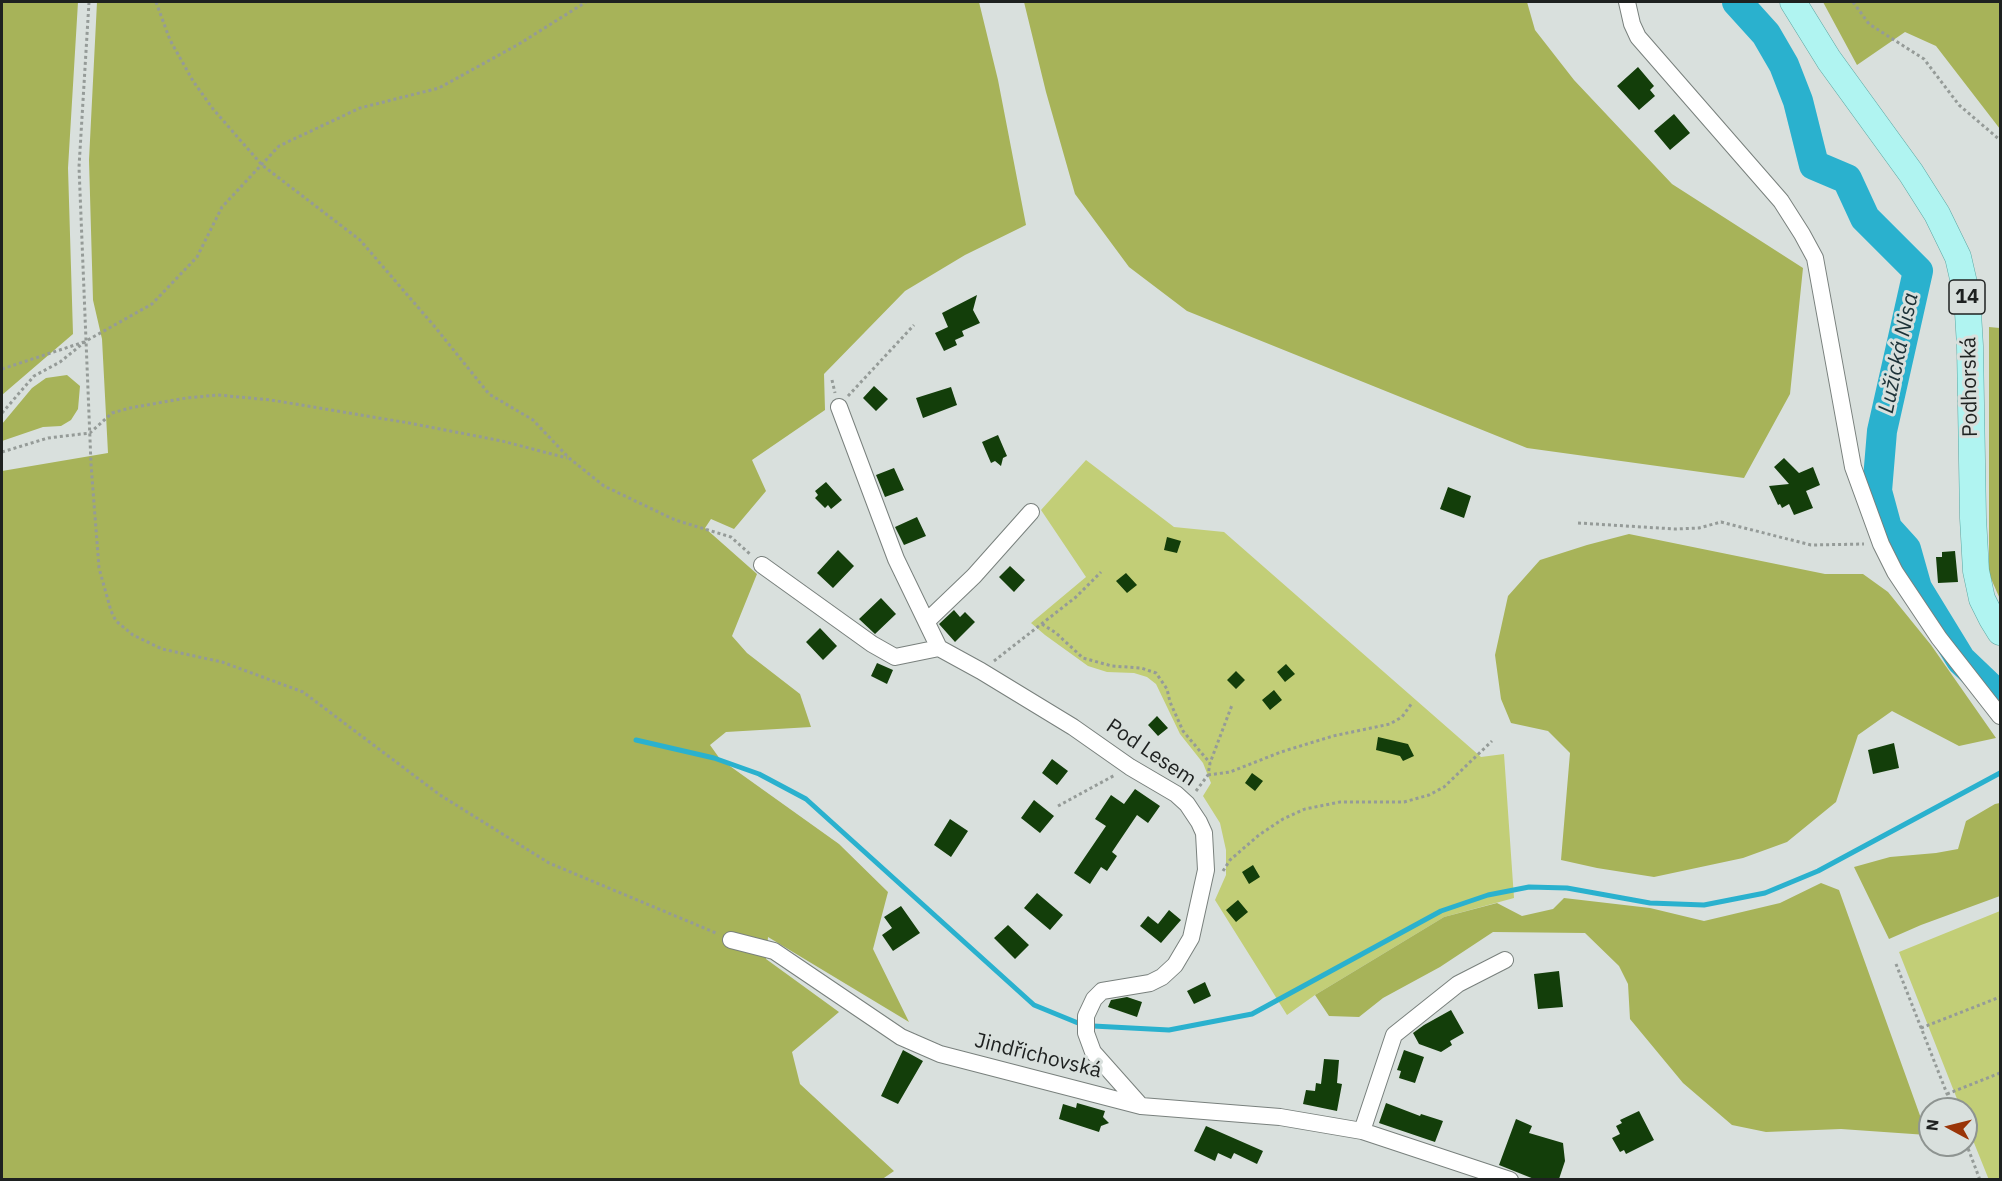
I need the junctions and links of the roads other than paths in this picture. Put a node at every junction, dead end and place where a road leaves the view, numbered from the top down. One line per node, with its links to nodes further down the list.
1 (1627, 2): 9 (street)
2 (1794, 4): 7 (main road, Podhorská / 14)
3 (839, 407): 6 (street)
4 (1031, 512): 6 (street)
5 (762, 565): 8 (street)
6 (927, 621): 8 (street)
7 (2001, 632)
8 (939, 648): 12 (street, Pod Lesem)
9 (2001, 716)
10 (731, 939): 12 (street, Jindřichovská)
11 (1505, 960): 13 (street)
12 (1141, 1106): 13 (street, Jindřichovská)
13 (1362, 1131): 14 (street, Jindřichovská)
14 (1510, 1179)

